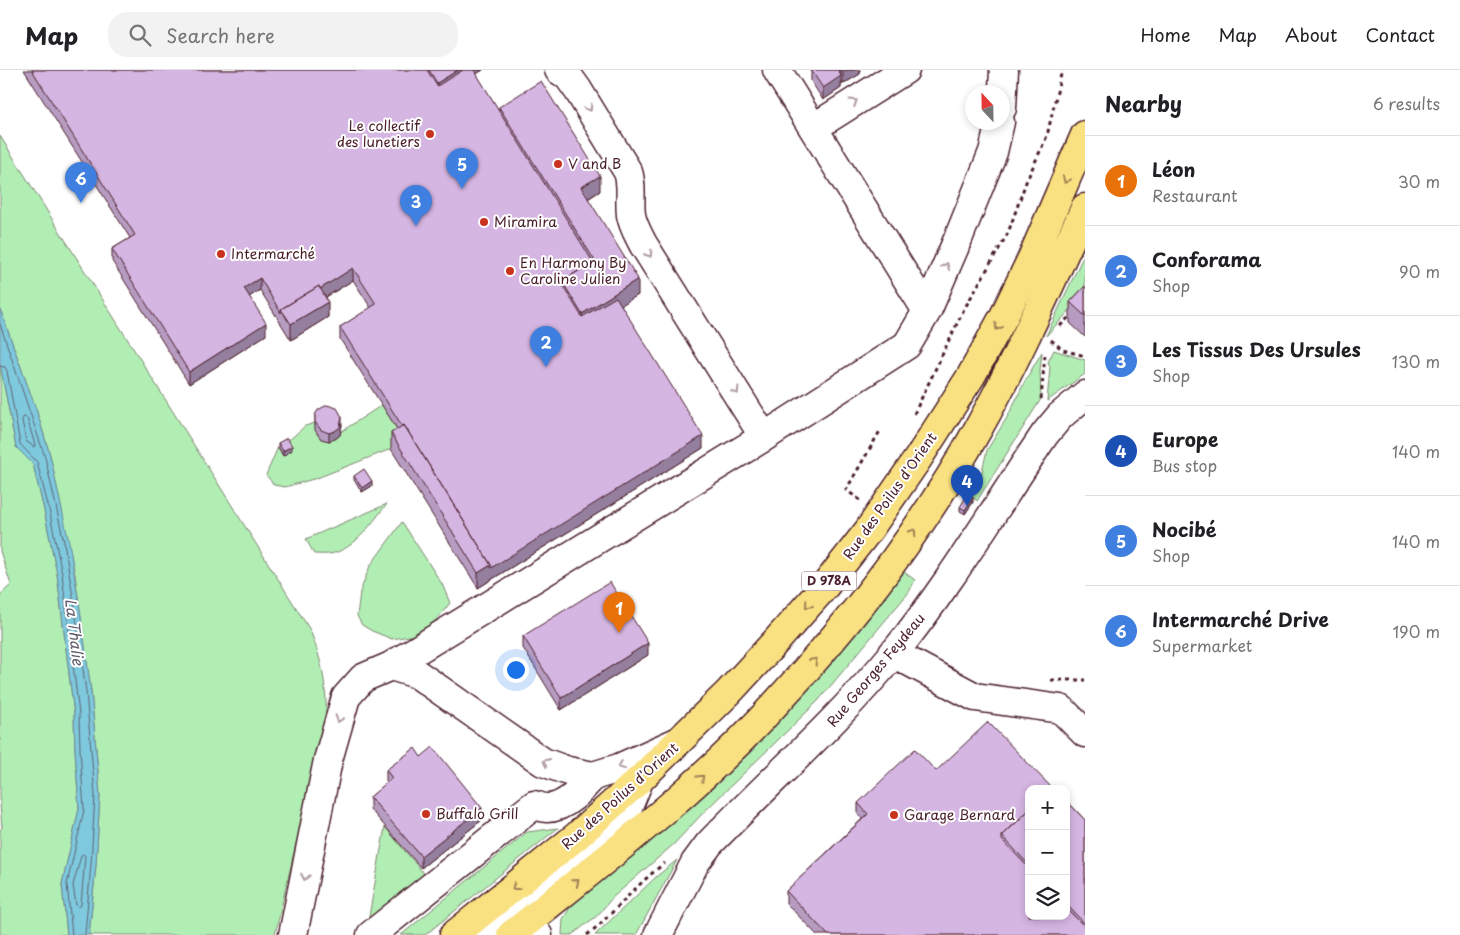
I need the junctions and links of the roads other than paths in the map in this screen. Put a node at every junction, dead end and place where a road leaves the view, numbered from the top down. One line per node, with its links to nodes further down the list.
1 (559, 70): 12 (street, one-way to 12)
2 (777, 70): 6 (street)
3 (905, 70): 6 (street, one-way to 3)
4 (1004, 70): 5 (street)
5 (1003, 85)
6 (813, 128): 10 (street)
7 (998, 130): 10 (street, one-way to 7)
8 (1085, 135): 16 (main road, Rue des Poilus d'Orient / D 978A, one-way to 16)
9 (1085, 208): 19 (main road, D 978A, one-way to 9)
10 (927, 311): 12 (street)
11 (1085, 396): 13 (street, Rue Georges Feydeau)
12 (764, 437): 14 (street)
13 (893, 653): 15 (street); 23 (street, Rue Georges Feydeau)
14 (391, 666): 17 (street, one-way to 14); 20 (street, one-way to 20)
15 (1085, 734)
16 (680, 740): 17 (street, one-way to 17); 18 (main road, Rue des Poilus d'Orient / D 978A)
17 (593, 776): 21 (street)
18 (640, 778): 19 (street); 22 (main road, Rue des Poilus d'Orient / D 978A, one-way to 22)
19 (513, 931)
20 (293, 935)
21 (371, 935)
22 (454, 935)
23 (658, 935)

